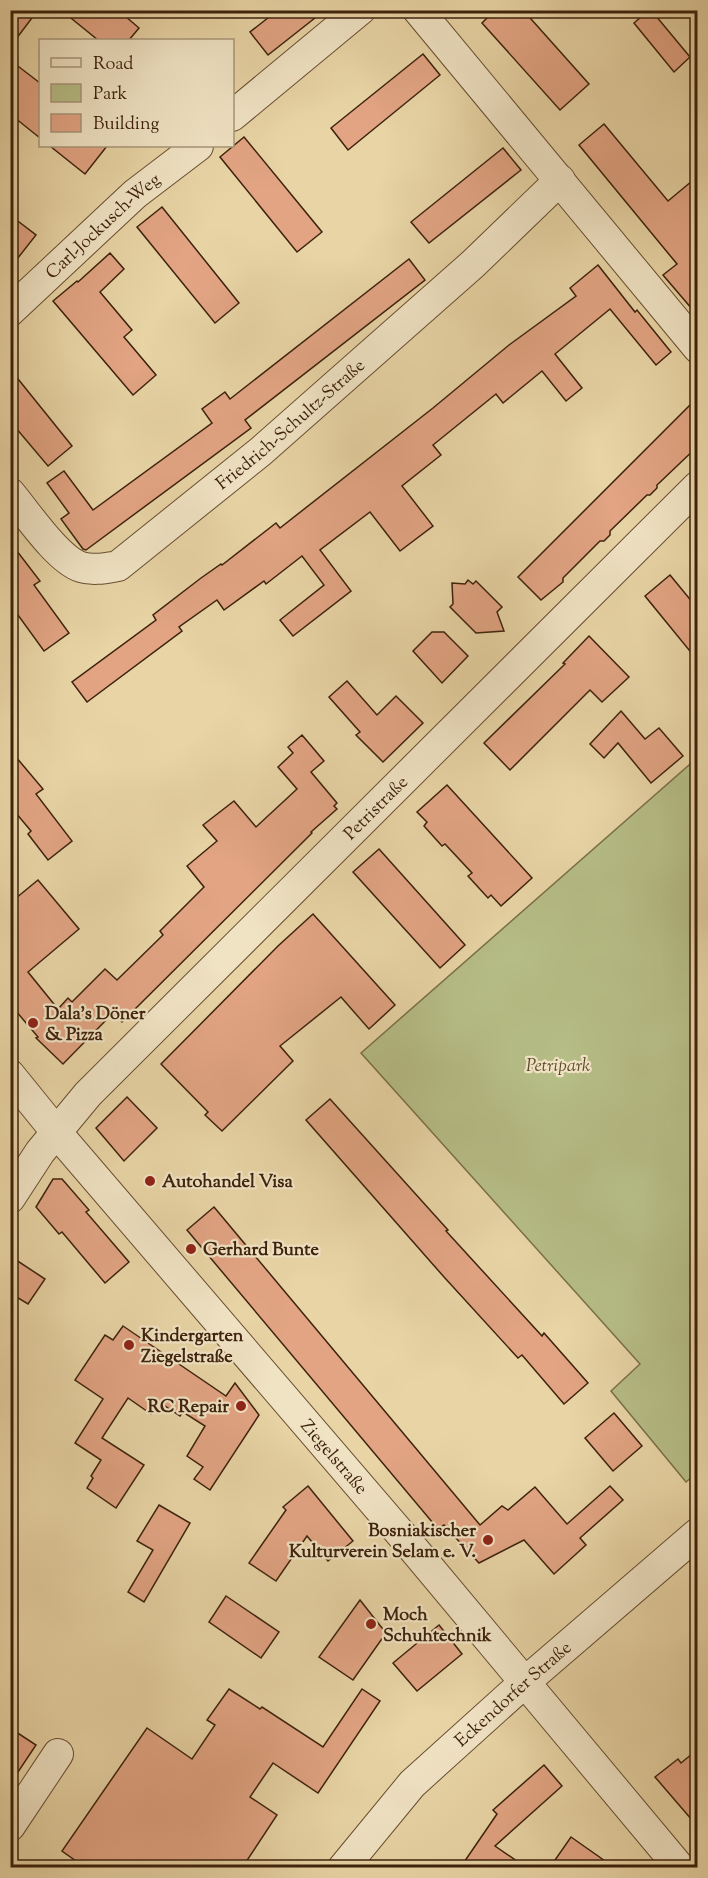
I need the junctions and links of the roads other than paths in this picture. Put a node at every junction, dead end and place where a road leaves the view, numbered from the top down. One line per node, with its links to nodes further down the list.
1 (360, 10): 3 (street)
2 (418, 10): 5 (street)
3 (234, 114)
4 (197, 147): 6 (street, Carl-Jockusch-Weg)
5 (560, 180): 7 (street); 9 (street, Friedrich-Schultz-Straße)
6 (10, 311)
7 (698, 348)
8 (698, 486): 11 (street, Petristraße)
9 (10, 493)
10 (10, 1075): 11 (street, Ziegelstraße)
11 (57, 1133): 12 (street, Petristraße); 14 (street, Ziegelstraße)
12 (10, 1198)
13 (698, 1533): 14 (street, Eckendorfer Straße)
14 (525, 1682): 17 (street, Eckendorfer Straße); 18 (street, Ziegelstraße)
15 (58, 1754): 16 (street)
16 (10, 1826)
17 (343, 1868)
18 (680, 1868)

